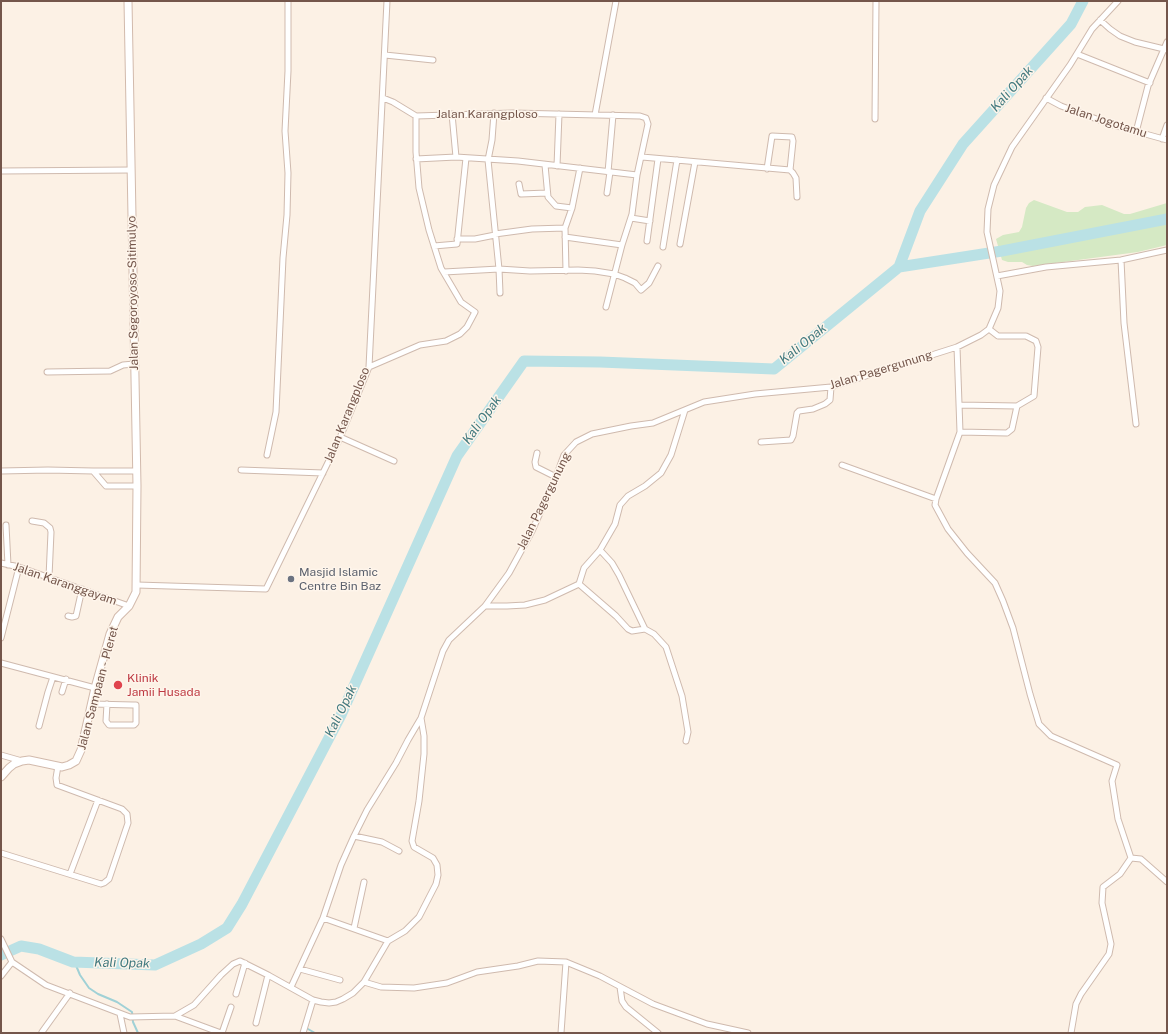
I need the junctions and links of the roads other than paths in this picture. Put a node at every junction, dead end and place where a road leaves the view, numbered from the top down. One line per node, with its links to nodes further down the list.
1 (128, 1): 38 (main road, Jalan Segoroyoso-Sitimulyo)
2 (288, 1): 83 (street)
3 (387, 1): 11 (street, Jalan Karangploso)
4 (616, 1): 19 (street)
5 (876, 1): 22 (street)
6 (1118, 1): 7 (street)
7 (1100, 20): 9 (street); 10 (street)
8 (1167, 42): 9 (street)
9 (1165, 50): 13 (street)
10 (1077, 54): 13 (street); 15 (street)
11 (385, 55): 12 (street); 14 (street, Jalan Karangploso)
12 (433, 60)
13 (1150, 83): 24 (street)
14 (383, 98): 21 (street); 72 (street, Jalan Karangploso)
15 (1046, 98): 24 (street, Jalan Jogotamu); 66 (street)
16 (452, 114): 17 (street, Jalan Karangploso); 21 (street, Jalan Karangploso); 26 (street)
17 (494, 114): 18 (street, Jalan Karangploso); 31 (street)
18 (559, 114): 19 (street, Jalan Karangploso); 35 (street)
19 (596, 115): 20 (street, Jalan Karangploso)
20 (613, 115): 27 (street, Jalan Karangploso); 41 (street)
21 (416, 116): 29 (street)
22 (875, 119)
23 (1167, 125): 25 (street)
24 (1136, 132): 25 (street, Jalan Jogotamu)
25 (1165, 139)
26 (456, 157): 28 (street); 29 (street)
27 (642, 157): 30 (street); 42 (street)
28 (466, 158): 31 (street); 53 (street)
29 (416, 159): 57 (street)
30 (658, 159): 32 (street); 49 (street)
31 (488, 160): 34 (street); 51 (street)
32 (677, 160): 33 (street); 58 (street)
33 (695, 162): 37 (street); 55 (street)
34 (545, 165): 35 (street); 44 (street)
35 (557, 166): 36 (street)
36 (580, 168): 41 (street); 47 (street)
37 (768, 169): 39 (street); 39 (street)
38 (131, 170): 40 (street); 71 (main road, Jalan Segoroyoso-Sitimulyo)
39 (790, 170): 46 (street)
40 (1, 171)
41 (609, 172): 42 (street); 45 (street)
42 (638, 175): 48 (street)
43 (519, 184): 44 (street)
44 (547, 193): 47 (street)
45 (607, 193)
46 (797, 197)
47 (572, 208): 50 (street)
48 (630, 218): 49 (street); 56 (street)
49 (650, 221): 54 (street)
50 (565, 228): 51 (street); 52 (street)
51 (495, 235): 53 (street); 62 (street)
52 (565, 237): 56 (street); 63 (street)
53 (457, 239): 57 (street)
54 (646, 241)
55 (680, 244)
56 (622, 245): 65 (street)
57 (434, 246): 64 (street)
58 (663, 247)
59 (1167, 250): 60 (street)
60 (1121, 260): 66 (street); 78 (street)
61 (658, 266): 65 (street)
62 (499, 269): 63 (street); 64 (street); 67 (street)
63 (566, 270): 65 (street)
64 (444, 272): 72 (street)
65 (614, 274): 68 (street)
66 (997, 276): 69 (street)
67 (500, 293)
68 (606, 306)
69 (989, 329): 70 (street, Jalan Pagergunung); 76 (street)
70 (957, 347): 74 (street, Jalan Pagergunung); 75 (street)
71 (134, 364): 73 (street); 89 (main road, Jalan Segoroyoso-Sitimulyo)
72 (369, 368): 80 (street, Jalan Karangploso)
73 (47, 372)
74 (831, 386): 77 (street, Jalan Pagergunung); 81 (street)
75 (959, 405): 76 (street); 79 (street)
76 (1017, 406): 79 (street)
77 (685, 410): 91 (street, Jalan Pagergunung); 96 (street)
78 (1136, 424)
79 (960, 432): 93 (street)
80 (340, 437): 84 (street); 90 (street, Jalan Karangploso)
81 (761, 442)
82 (537, 453): 91 (street)
83 (267, 455)
84 (394, 461)
85 (842, 465): 93 (street)
86 (241, 470): 90 (street)
87 (1, 471): 88 (street)
88 (93, 471): 89 (street); 92 (street)
89 (136, 471): 92 (main road, Jalan Segoroyoso-Sitimulyo)
90 (323, 473): 102 (street, Jalan Karangploso)
91 (556, 477): 105 (street, Jalan Pagergunung)
92 (137, 486): 102 (main road, Jalan Segoroyoso-Sitimulyo)
93 (936, 499): 128 (street)
94 (32, 521): 100 (street)
95 (6, 525): 98 (street)
96 (600, 550): 101 (street); 107 (street)
97 (1, 563): 98 (street, Jalan Karanggayam)
98 (8, 565): 99 (street, Jalan Karanggayam)
99 (19, 567): 100 (street, Jalan Karanggayam); 108 (street)
100 (49, 577): 103 (street, Jalan Karanggayam)
101 (579, 584): 105 (street); 107 (street)
102 (137, 585): 104 (main road, Jalan Sampaan - Pleret)
103 (82, 589): 104 (street, Jalan Karanggayam); 106 (street)
104 (129, 606): 112 (main road, Jalan Sampaan - Pleret)
105 (485, 606): 116 (street, Jalan Pagergunung)
106 (68, 616)
107 (645, 629): 118 (street)
108 (1, 638)
109 (1, 663): 110 (street)
110 (53, 677): 111 (street); 117 (street)
111 (66, 679): 112 (street); 113 (street)
112 (95, 688): 114 (main road, Jalan Sampaan - Pleret)
113 (62, 692)
114 (92, 704): 115 (street); 121 (main road, Jalan Sampaan - Pleret)
115 (107, 704): 115 (street)
116 (422, 718): 125 (street); 135 (street, Jalan Pagergunung)
117 (39, 726)
118 (686, 741)
119 (1, 755): 120 (street)
120 (22, 761): 121 (main road, Jalan Sampaan - Pleret); 122 (main road)
121 (58, 766): 124 (street)
122 (4, 768): 123 (main road)
123 (1, 777)
124 (98, 800): 129 (street); 129 (street)
125 (354, 836): 126 (street); 132 (street)
126 (399, 851)
127 (1, 853): 129 (street)
128 (1131, 858): 131 (street); 160 (street)
129 (70, 874)
130 (364, 882): 133 (street)
131 (1167, 882)
132 (323, 918): 133 (street); 139 (street)
133 (354, 928): 135 (street)
134 (1, 939): 136 (street)
135 (388, 941): 143 (street, Jalan Pagergunung)
136 (10, 960): 141 (street); 146 (street)
137 (566, 962): 143 (street); 144 (street); 157 (street)
138 (245, 963): 140 (street, Jalan Pagergunung); 147 (street); 151 (street)
139 (300, 968): 142 (street); 145 (street)
140 (268, 975): 145 (street, Jalan Pagergunung); 152 (street)
141 (1, 976)
142 (340, 980)
143 (364, 982): 148 (street, Jalan Pagergunung)
144 (620, 986): 158 (street); 159 (street)
145 (291, 987): 148 (street, Jalan Pagergunung)
146 (70, 993): 150 (street); 153 (street)
147 (236, 994)
148 (313, 1000): 156 (street)
149 (231, 1007): 155 (street)
150 (120, 1014): 151 (street); 154 (street)
151 (175, 1016): 155 (street)
152 (256, 1024)
153 (42, 1032)
154 (124, 1033)
155 (221, 1033)
156 (303, 1033)
157 (561, 1033)
158 (658, 1033)
159 (748, 1033)
160 (1071, 1033)

